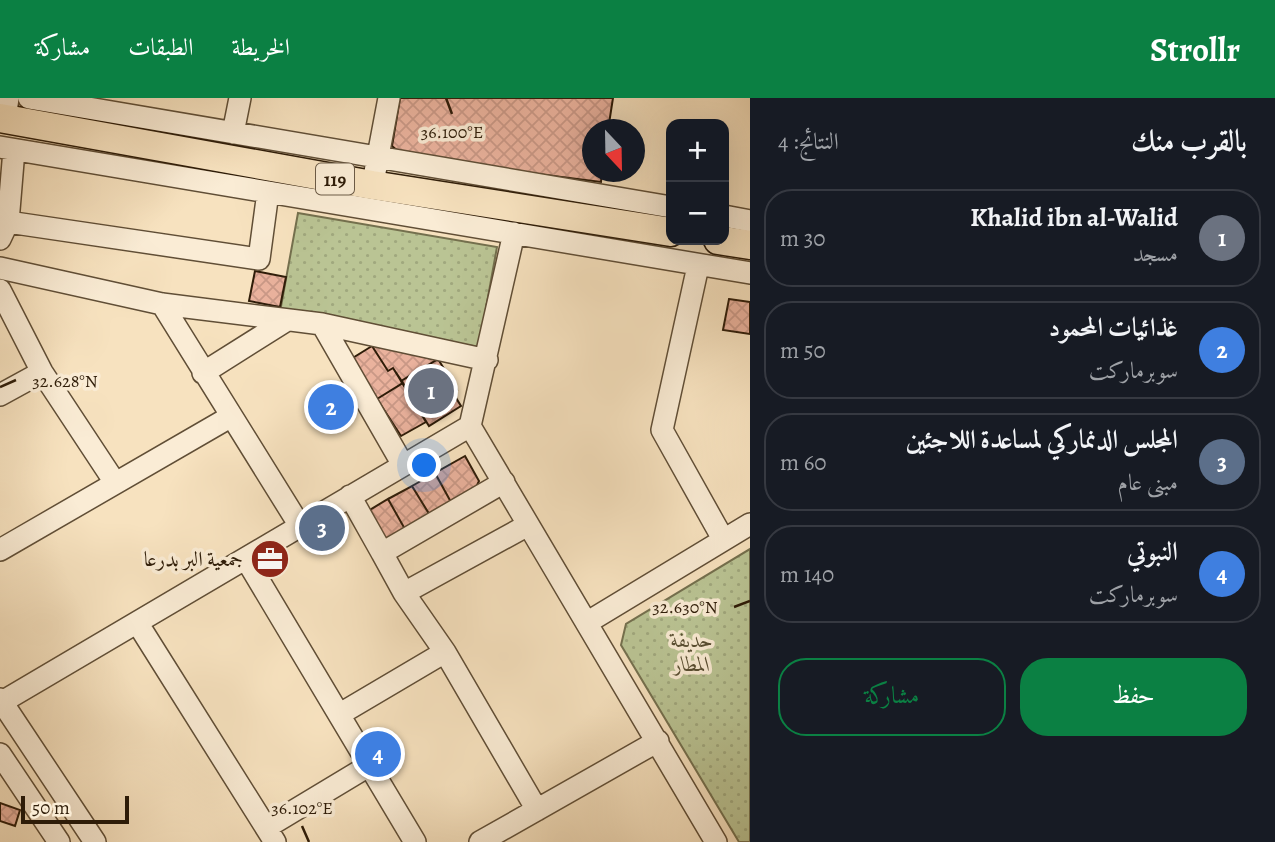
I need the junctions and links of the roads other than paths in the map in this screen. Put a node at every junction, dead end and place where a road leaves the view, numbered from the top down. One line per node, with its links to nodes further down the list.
1 (29, 98): 5 (street)
2 (240, 98): 5 (street)
3 (388, 98): 7 (street)
4 (4, 112): 7 (main road, 119)
5 (233, 133): 7 (street)
6 (7, 148): 8 (street); 12 (street)
7 (375, 172): 9 (street); 13 (main road, 119)
8 (268, 192): 12 (street); 14 (street)
9 (666, 206)
10 (729, 217): 11 (street)
11 (750, 221)
12 (4, 231)
13 (666, 231)
14 (514, 233): 17 (street); 24 (street)
15 (729, 242): 16 (main road)
16 (750, 245)
17 (698, 266): 19 (street); 37 (street)
18 (0, 268): 21 (street)
19 (750, 273)
20 (0, 290): 25 (street)
21 (162, 304): 22 (street); 26 (street)
22 (287, 320): 23 (street); 26 (street)
23 (322, 324): 24 (street); 30 (street)
24 (487, 360): 29 (street)
25 (42, 372): 27 (street); 31 (street)
26 (204, 373): 28 (street)
27 (0, 395)
28 (230, 417): 31 (street); 36 (street)
29 (470, 426): 30 (street); 32 (street)
30 (403, 465): 33 (street)
31 (114, 481): 38 (street)
32 (504, 482): 35 (street); 39 (street)
33 (350, 496): 36 (street); 39 (street)
34 (750, 524): 37 (street)
35 (528, 525): 41 (street); 42 (street)
36 (300, 526): 40 (street)
37 (723, 539): 42 (street)
38 (0, 550)
39 (382, 553): 41 (street)
40 (246, 559): 43 (street); 46 (street)
41 (404, 593): 44 (street)
42 (588, 622): 48 (street)
43 (138, 624): 45 (street); 52 (street)
44 (445, 652): 46 (street); 51 (street)
45 (1, 701): 47 (street)
46 (340, 714): 50 (street)
47 (26, 739): 49 (street); 54 (street)
48 (657, 741): 51 (street); 57 (street)
49 (1, 759): 53 (street)
50 (370, 765): 52 (street); 55 (street)
51 (537, 810): 56 (street)
52 (271, 834)
53 (50, 837)
54 (95, 842)
55 (415, 842)
56 (480, 842)
57 (716, 842)

